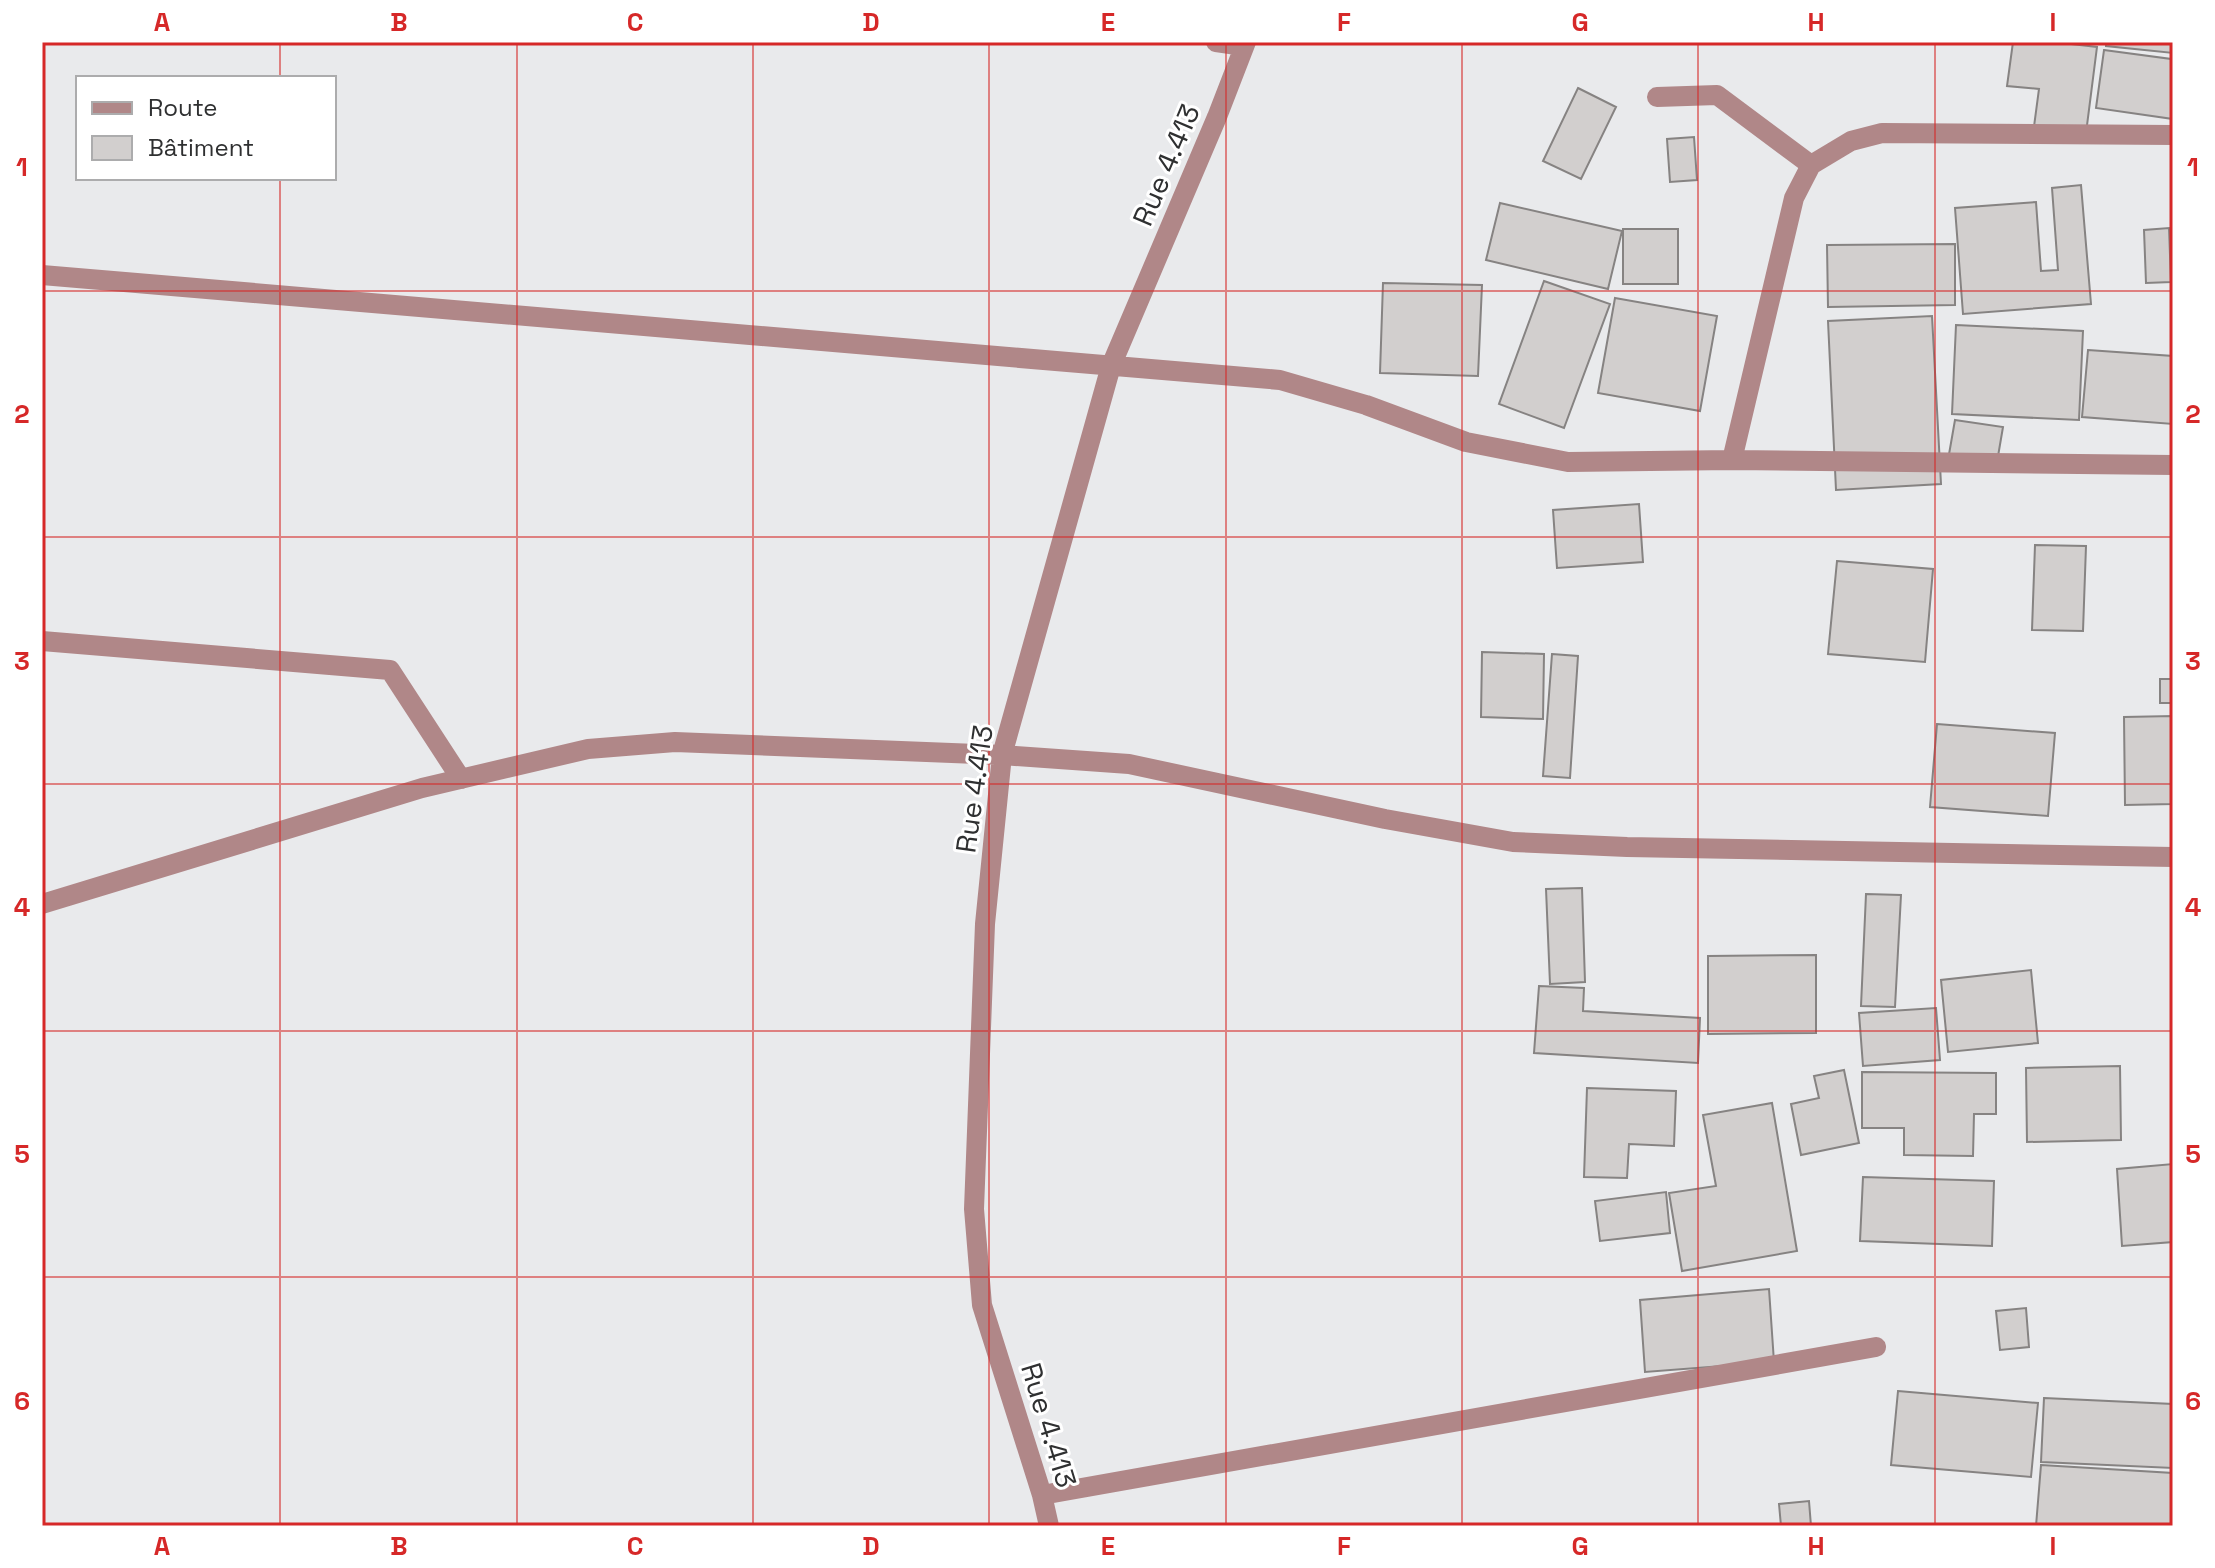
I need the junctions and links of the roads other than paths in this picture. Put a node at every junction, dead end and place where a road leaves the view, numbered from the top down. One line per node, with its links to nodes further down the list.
1 (1216, 42): 2 (street)
2 (1245, 44): 7 (street, Rue 4.413)
3 (1657, 97): 5 (street)
4 (2173, 135): 5 (street)
5 (1811, 165): 8 (street)
6 (42, 275): 7 (street)
7 (1111, 366): 8 (street); 11 (street, Rue 4.413)
8 (1732, 460): 9 (street)
9 (2173, 465)
10 (42, 641): 12 (street)
11 (1002, 755): 12 (street); 13 (street); 16 (street, Rue 4.413)
12 (461, 779): 14 (street)
13 (2173, 857)
14 (42, 904)
15 (1876, 1347): 16 (street)
16 (1042, 1495): 17 (street, Rue 4.413)
17 (1049, 1526)

